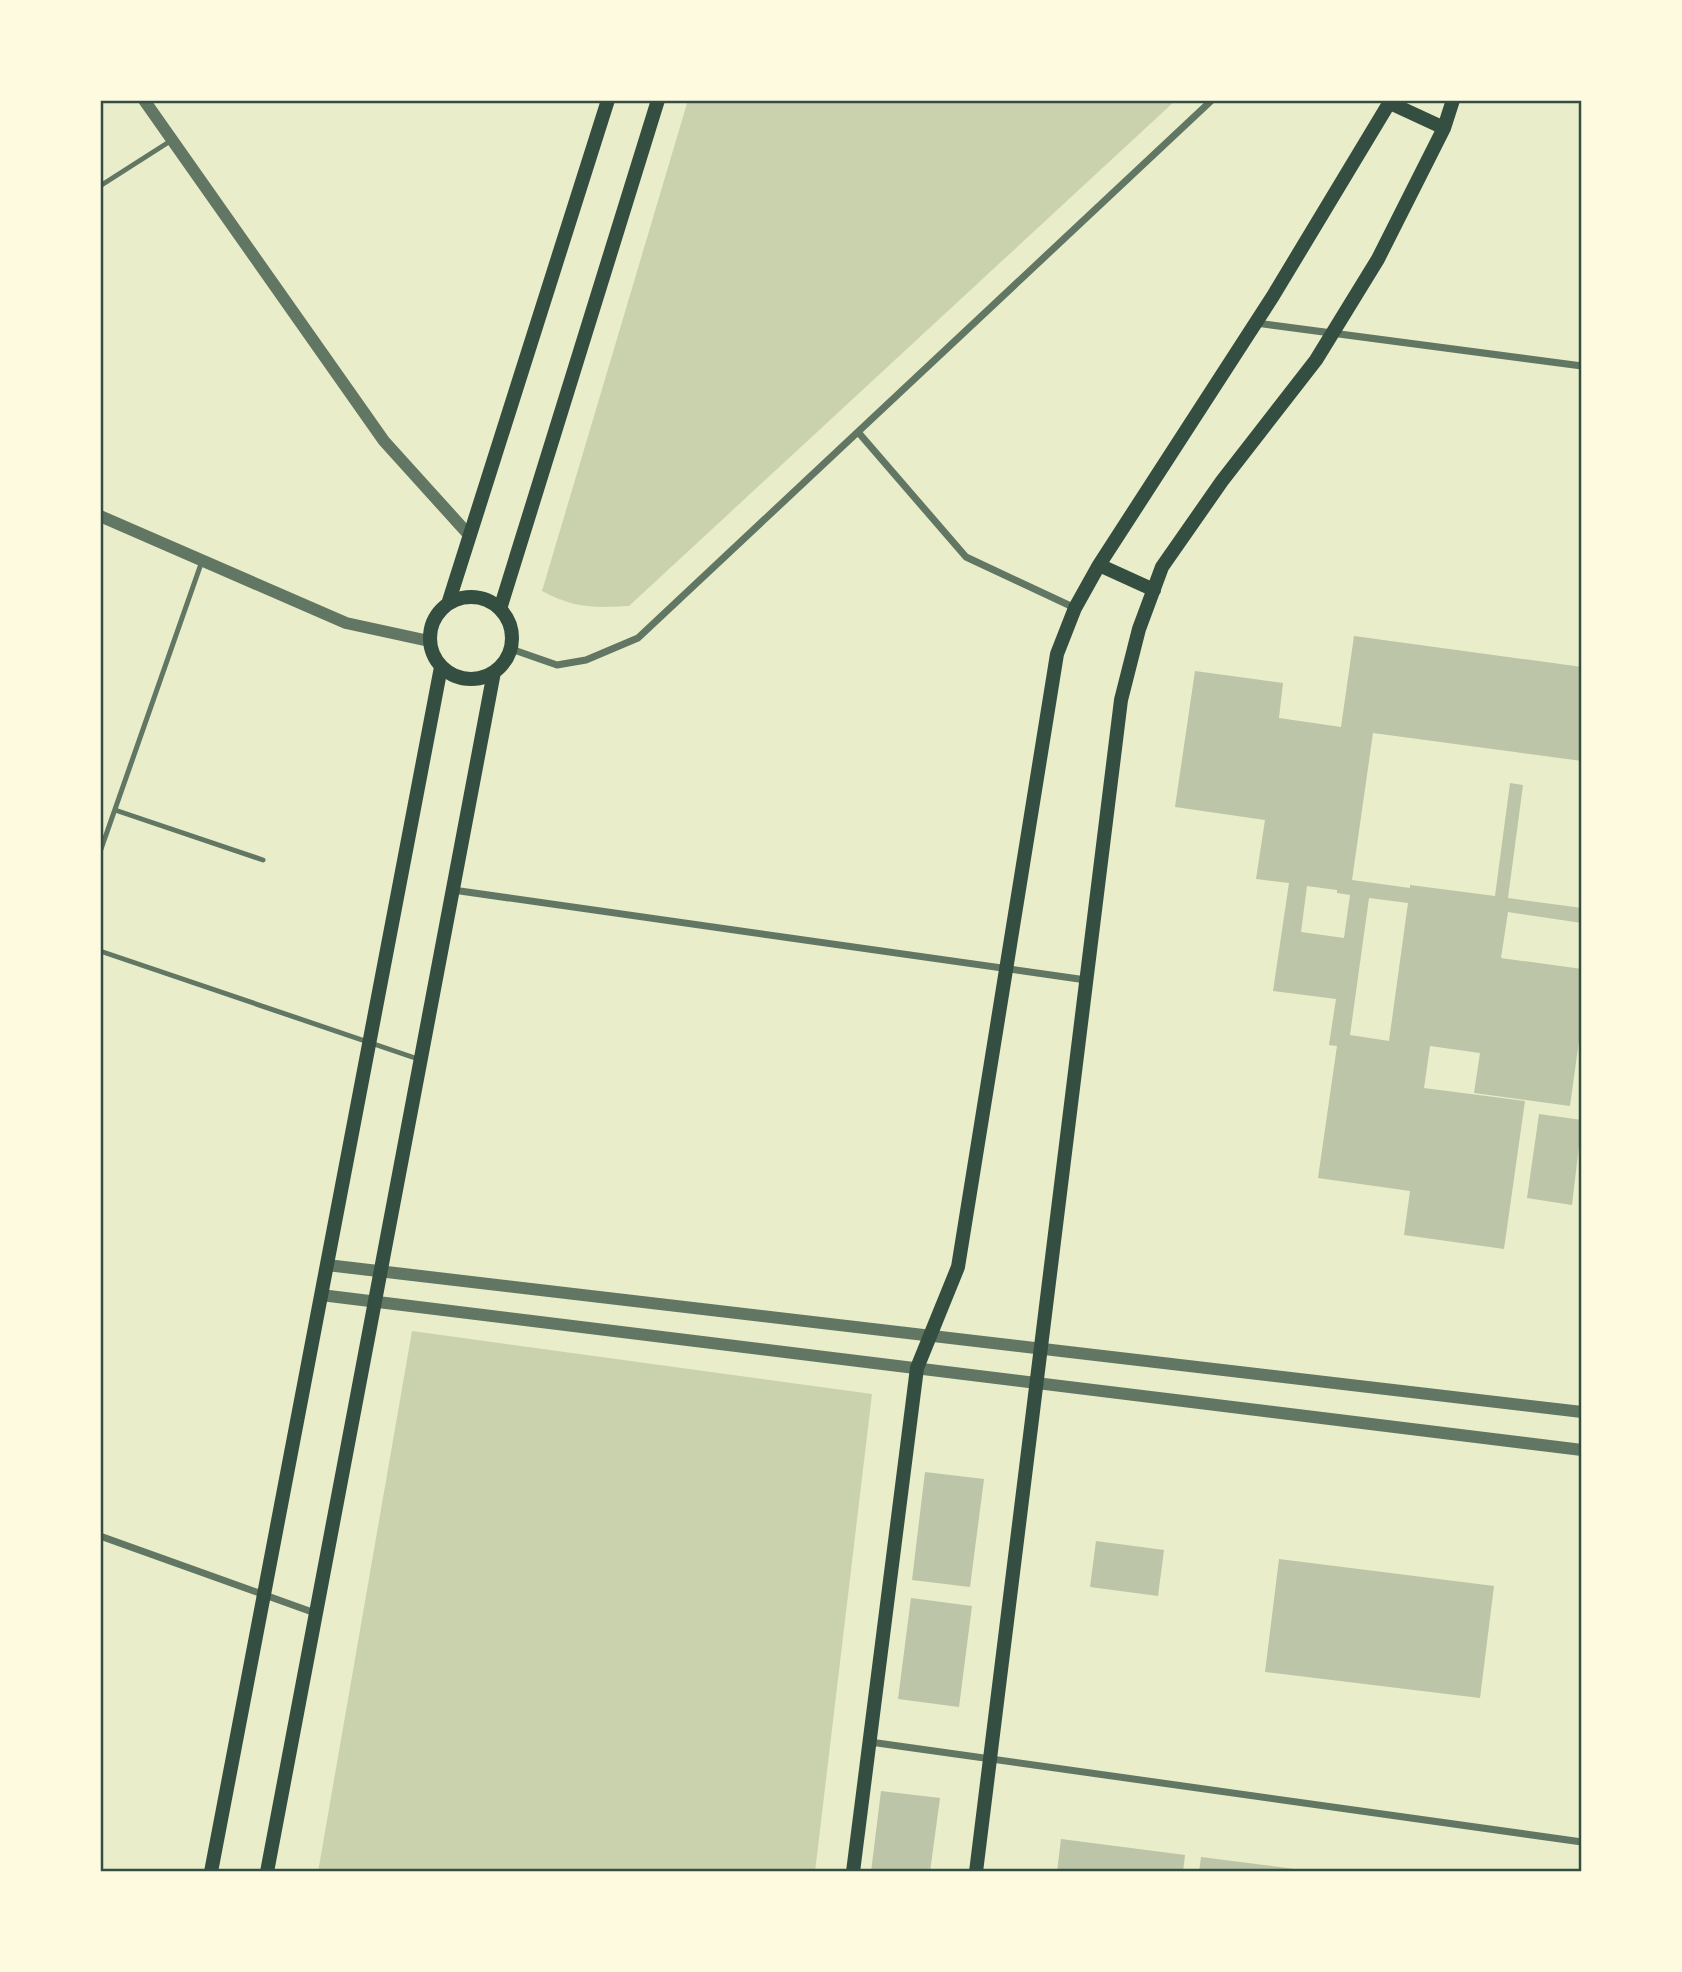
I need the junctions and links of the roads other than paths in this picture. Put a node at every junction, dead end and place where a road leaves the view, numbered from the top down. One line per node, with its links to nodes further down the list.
1 (144, 100): 8 (street)
2 (608, 100): 15 (main road)
3 (658, 100): 21 (main road)
4 (1212, 100): 13 (street)
5 (1453, 100): 7 (main road)
6 (1390, 102): 7 (main road); 10 (main road)
7 (1444, 128): 11 (main road)
8 (172, 140): 9 (lane); 15 (street)
9 (100, 186)
10 (1255, 323): 11 (street); 17 (main road)
11 (1332, 333): 12 (street); 18 (main road)
12 (1582, 366)
13 (858, 432): 20 (street); 23 (street)
14 (100, 516): 16 (street)
15 (470, 536): 19 (main road)
16 (202, 561): 22 (street); 26 (lane)
17 (1099, 565): 18 (main road); 20 (main road)
18 (1154, 590): 32 (main road)
19 (448, 604): 21 (main road); 22 (main road)
20 (1075, 608): 31 (main road)
21 (500, 609): 23 (main road)
22 (429, 641): 24 (main road)
23 (511, 649): 25 (main road)
24 (441, 667): 25 (main road); 33 (main road)
25 (494, 672): 29 (main road)
26 (115, 810): 27 (lane); 28 (lane)
27 (100, 852)
28 (263, 860)
29 (453, 890): 31 (street); 34 (main road)
30 (100, 951): 33 (lane)
31 (1006, 969): 32 (street); 39 (main road)
32 (1086, 980): 40 (main road)
33 (369, 1042): 34 (lane); 35 (main road)
34 (420, 1060): 36 (main road)
35 (327, 1265): 36 (street); 37 (main road)
36 (381, 1271): 38 (main road); 39 (street)
37 (321, 1295): 38 (street); 46 (main road)
38 (375, 1302): 41 (street); 47 (main road)
39 (930, 1336): 40 (street); 41 (main road)
40 (1041, 1349): 42 (main road); 43 (street)
41 (917, 1368): 42 (street); 48 (main road)
42 (1036, 1383): 44 (street); 49 (main road)
43 (1582, 1412)
44 (1582, 1450)
45 (100, 1536): 46 (street)
46 (264, 1594): 47 (street); 51 (main road)
47 (316, 1613): 52 (main road)
48 (870, 1742): 49 (street); 53 (main road)
49 (990, 1759): 50 (street); 54 (main road)
50 (1582, 1842)
51 (211, 1872)
52 (267, 1872)
53 (853, 1872)
54 (976, 1872)

